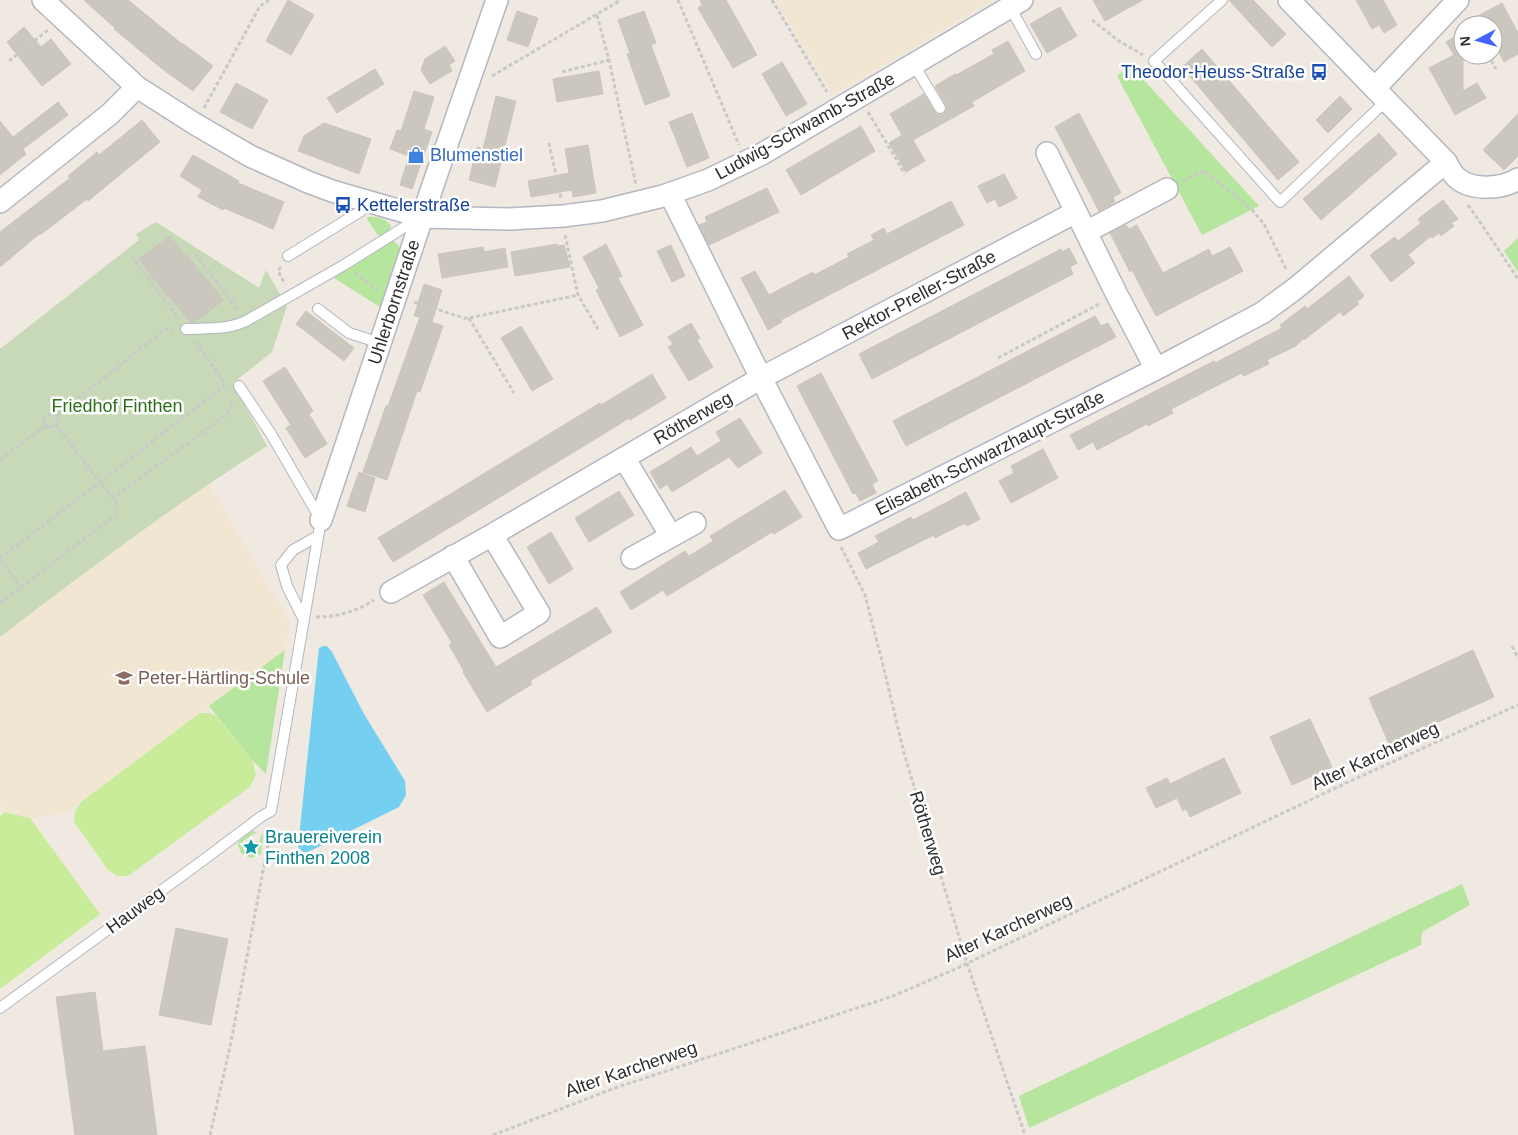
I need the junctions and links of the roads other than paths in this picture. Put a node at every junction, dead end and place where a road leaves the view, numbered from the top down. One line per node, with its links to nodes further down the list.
1 (43, 0): 9 (street)
2 (497, 0): 20 (street, Uhlerbornstraße)
3 (1222, 0): 10 (lane)
4 (1290, 0): 10 (street)
5 (1458, 0): 10 (street)
6 (1016, 4): 7 (lane); 8 (street, Ludwig-Schwamb-Straße)
7 (1036, 54)
8 (914, 65): 11 (lane); 16 (street, Ludwig-Schwamb-Straße)
9 (137, 87): 17 (street); 18 (street)
10 (1381, 94): 13 (street)
11 (940, 108)
12 (1048, 153): 19 (street)
13 (1451, 169): 14 (street); 26 (street, Elisabeth-Schwarzhaupt-Straße)
14 (1518, 179)
15 (1167, 189): 21 (street)
16 (670, 194): 20 (street, Ludwig-Schwamb-Straße); 27 (street)
17 (364, 200): 20 (street); 22 (lane)
18 (0, 202)
19 (1076, 212): 21 (street); 27 (street, Rektor-Preller-Straße)
20 (422, 217): 24 (lane); 25 (street, Uhlerbornstraße)
21 (1086, 232): 26 (street)
22 (288, 256)
23 (318, 309): 25 (lane)
24 (186, 329)
25 (380, 343): 31 (street, Uhlerbornstraße)
26 (1156, 369): 27 (street, Elisabeth-Schwarzhaupt-Straße)
27 (761, 378): 29 (street, Rötherweg)
28 (239, 386): 31 (lane)
29 (624, 458): 32 (street, Rötherweg); 33 (street)
30 (695, 523): 33 (street)
31 (319, 528): 37 (lane); 37 (lane)
32 (492, 535): 34 (street, Rötherweg); 34 (street)
33 (671, 536): 35 (street)
34 (453, 556): 36 (street, Rötherweg)
35 (632, 558)
36 (391, 592)
37 (303, 618): 38 (lane, Hauweg)
38 (0, 1008)

